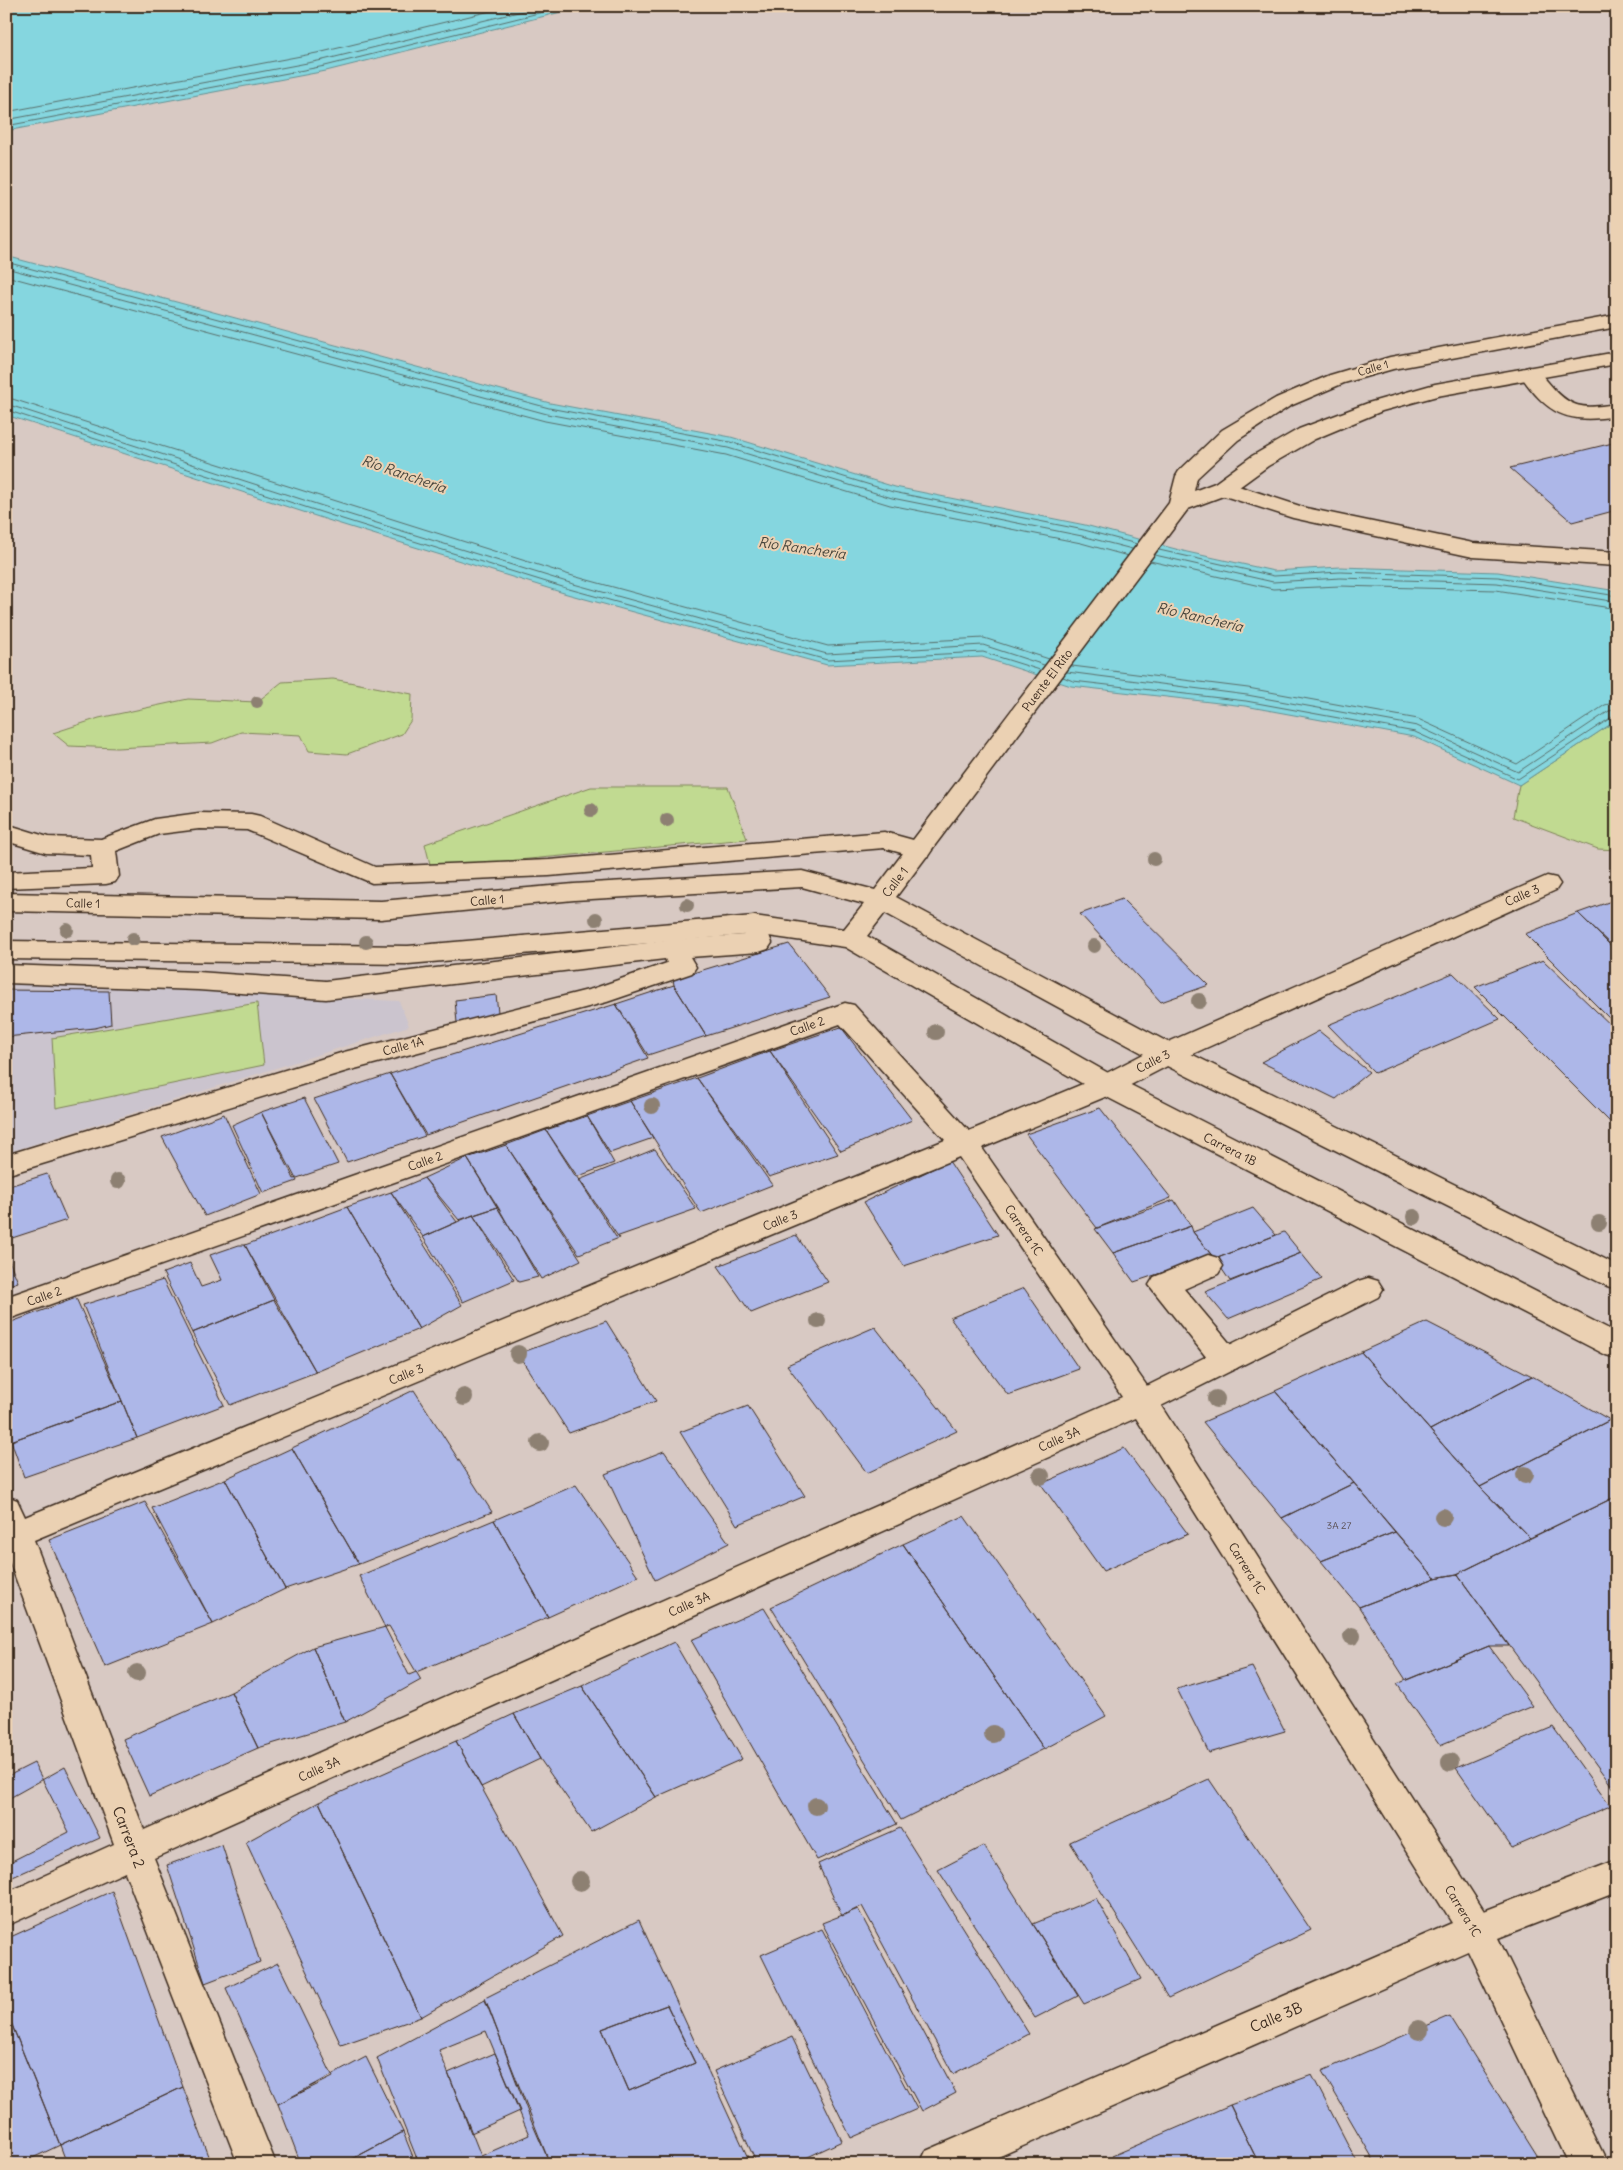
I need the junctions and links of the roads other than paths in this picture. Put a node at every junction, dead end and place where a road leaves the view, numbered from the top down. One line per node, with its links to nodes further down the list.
1 (1617, 321): 2 (street, Calle 1)
2 (1497, 342): 4 (street); 7 (street, Calle 1)
3 (1617, 358): 4 (street)
4 (1528, 373): 5 (street); 6 (street)
5 (1617, 410)
6 (1223, 488): 7 (street); 9 (street)
7 (1180, 504): 8 (street, Calle 1)
8 (1162, 528): 11 (street, Puente El Rito)
9 (1617, 559)
10 (6, 832): 12 (street)
11 (925, 841): 12 (street); 15 (street, Calle 1)
12 (103, 847): 13 (street)
13 (6, 880)
14 (1547, 884): 23 (street, Calle 3)
15 (881, 900): 16 (street, Calle 1); 18 (street); 23 (street)
16 (6, 902)
17 (754, 925): 18 (street); 19 (street); 20 (street)
18 (850, 939): 24 (street, Carrera 1B)
19 (674, 949): 21 (street); 26 (street, Calle 1A)
20 (6, 950)
21 (6, 974)
22 (845, 1012): 25 (street, Carrera 1C); 30 (street, Calle 2)
23 (1167, 1054): 24 (street, Calle 3); 28 (street)
24 (1107, 1085): 25 (street, Calle 3); 31 (street, Carrera 1B)
25 (965, 1144): 33 (street, Carrera 1C); 34 (street, Calle 3)
26 (6, 1165)
27 (1208, 1266): 32 (street)
28 (1617, 1278)
29 (1368, 1289): 32 (street, Calle 3A)
30 (6, 1310)
31 (1617, 1348)
32 (1226, 1360): 33 (street, Calle 3A)
33 (1142, 1402): 35 (street, Calle 3A); 38 (street, Carrera 1C)
34 (10, 1527): 35 (street, Carrera 2)
35 (134, 1851): 37 (street, Calle 3A); 39 (street, Carrera 2)
36 (1617, 1876): 38 (street, Calle 3B)
37 (6, 1910)
38 (1476, 1930): 40 (street, Calle 3B); 41 (street, Carrera 1C)
39 (257, 2164)
40 (939, 2164)
41 (1589, 2164)

